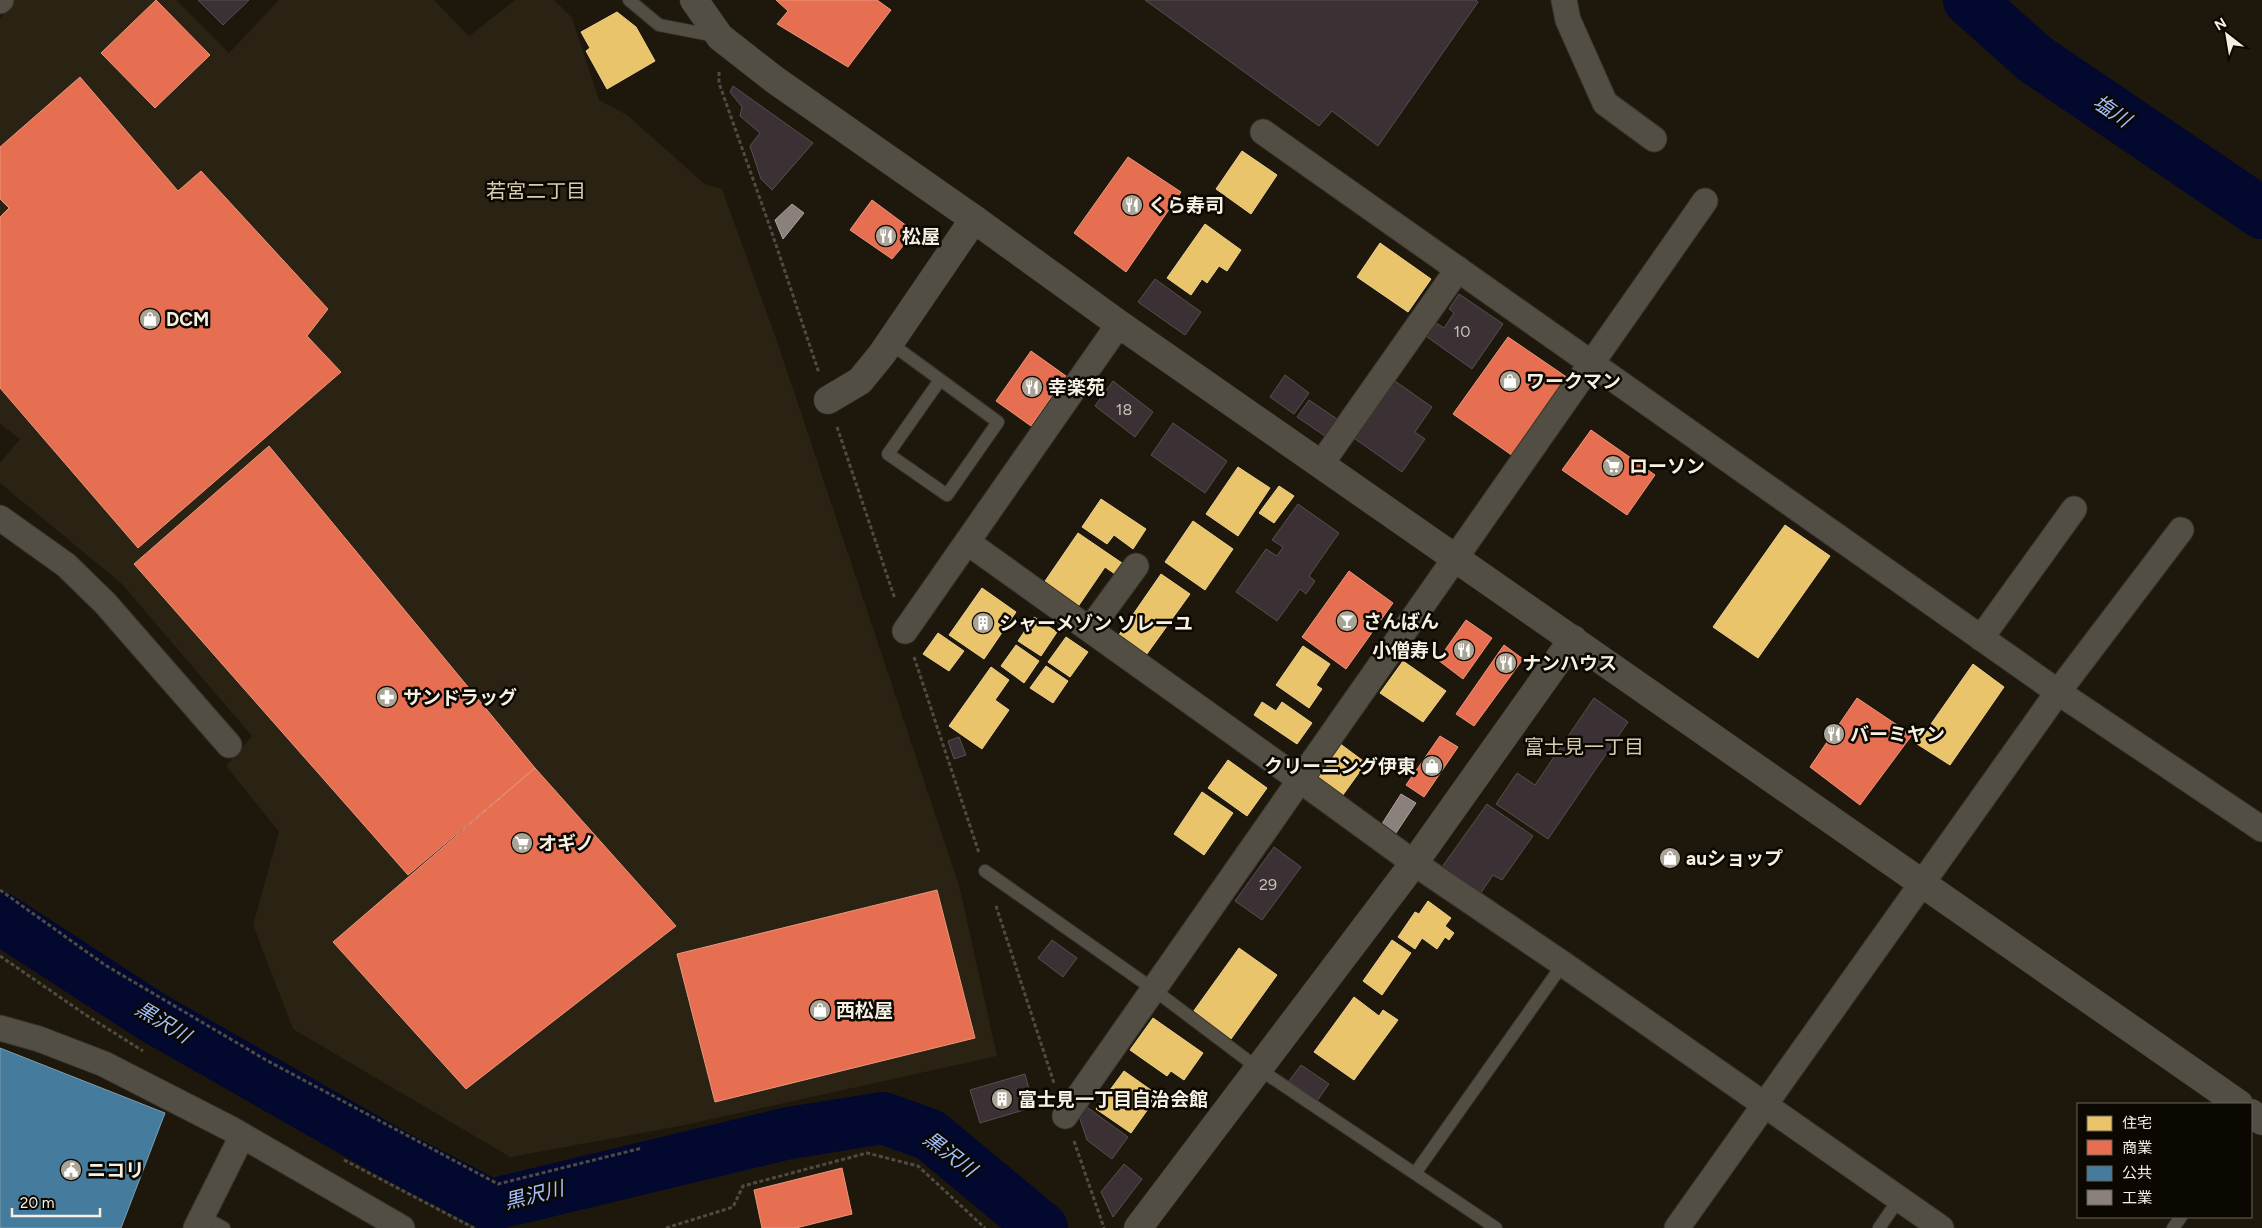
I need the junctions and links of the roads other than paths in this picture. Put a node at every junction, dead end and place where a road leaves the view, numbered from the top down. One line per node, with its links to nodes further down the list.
1 (629, 0): 4 (lane)
2 (694, 0): 4 (street)
3 (1564, 0): 6 (street)
4 (720, 37): 8 (street)
5 (1264, 132): 9 (street)
6 (1654, 139)
7 (1706, 201): 12 (street)
8 (974, 218): 10 (street); 11 (street)
9 (1458, 270): 12 (street); 15 (street)
10 (1119, 324): 15 (street); 19 (street)
11 (890, 343): 13 (lane); 14 (street)
12 (1592, 363): 20 (street); 24 (street)
13 (940, 380): 13 (lane)
14 (828, 400)
15 (1321, 464): 20 (street)
16 (2074, 509): 24 (street)
17 (0, 518): 27 (street)
18 (2181, 530): 26 (street)
19 (967, 542): 22 (street); 23 (street)
20 (1455, 559): 25 (street); 28 (street)
21 (1136, 566): 22 (street)
22 (1090, 629): 28 (street)
23 (905, 630)
24 (1982, 638): 26 (street)
25 (1573, 639): 30 (street); 32 (street)
26 (2058, 692): 29 (street); 32 (street)
27 (229, 745)
28 (1300, 780): 30 (street); 34 (street)
29 (2262, 829)
30 (1414, 864): 33 (street); 36 (street)
31 (985, 871): 34 (lane)
32 (1923, 883): 37 (street); 38 (street)
33 (1562, 964): 38 (street); 41 (lane)
34 (1153, 989): 36 (lane); 39 (street)
35 (0, 1028): 40 (street)
36 (1259, 1069): 41 (lane); 46 (street)
37 (2235, 1103)
38 (1765, 1106): 42 (street); 48 (street)
39 (1065, 1116)
40 (242, 1136): 43 (street); 45 (street)
41 (1416, 1172): 47 (lane)
42 (1899, 1200): 49 (lane); 50 (street)
43 (199, 1222): 44 (lane)
44 (224, 1228)
45 (402, 1228)
46 (1138, 1228)
47 (1496, 1228)
48 (1677, 1228)
49 (1879, 1228)
50 (1941, 1228)

